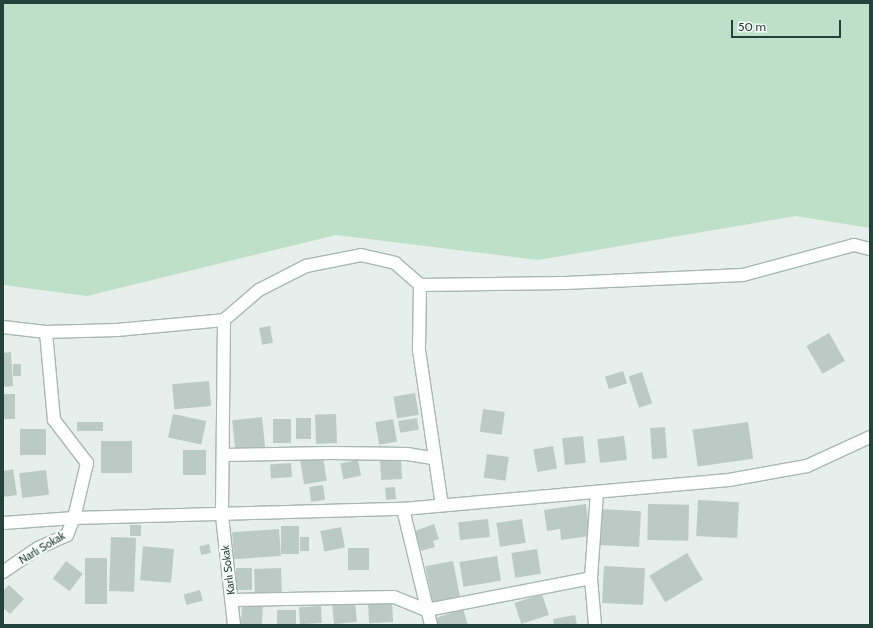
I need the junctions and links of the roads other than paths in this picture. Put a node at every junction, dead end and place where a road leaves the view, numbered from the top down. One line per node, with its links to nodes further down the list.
1 (870, 249): 2 (street)
2 (420, 285): 3 (street); 8 (street)
3 (224, 320): 5 (street); 7 (street, Karlı Sokak)
4 (3, 327): 5 (street)
5 (46, 332): 13 (street, Narlı Sokak)
6 (870, 436): 9 (street)
7 (223, 455): 8 (street); 12 (street, Karlı Sokak)
8 (433, 458): 10 (street)
9 (597, 492): 10 (street); 16 (street)
10 (442, 505): 11 (street)
11 (403, 509): 12 (street); 18 (street)
12 (222, 516): 13 (street); 17 (street, Karlı Sokak)
13 (74, 518): 14 (street); 15 (street, Narlı Sokak)
14 (3, 523)
15 (3, 572)
16 (591, 578): 18 (street); 21 (street)
17 (232, 600): 18 (street); 19 (street, Karlı Sokak)
18 (427, 610): 20 (street)
19 (234, 625)
20 (431, 625)
21 (595, 625)

